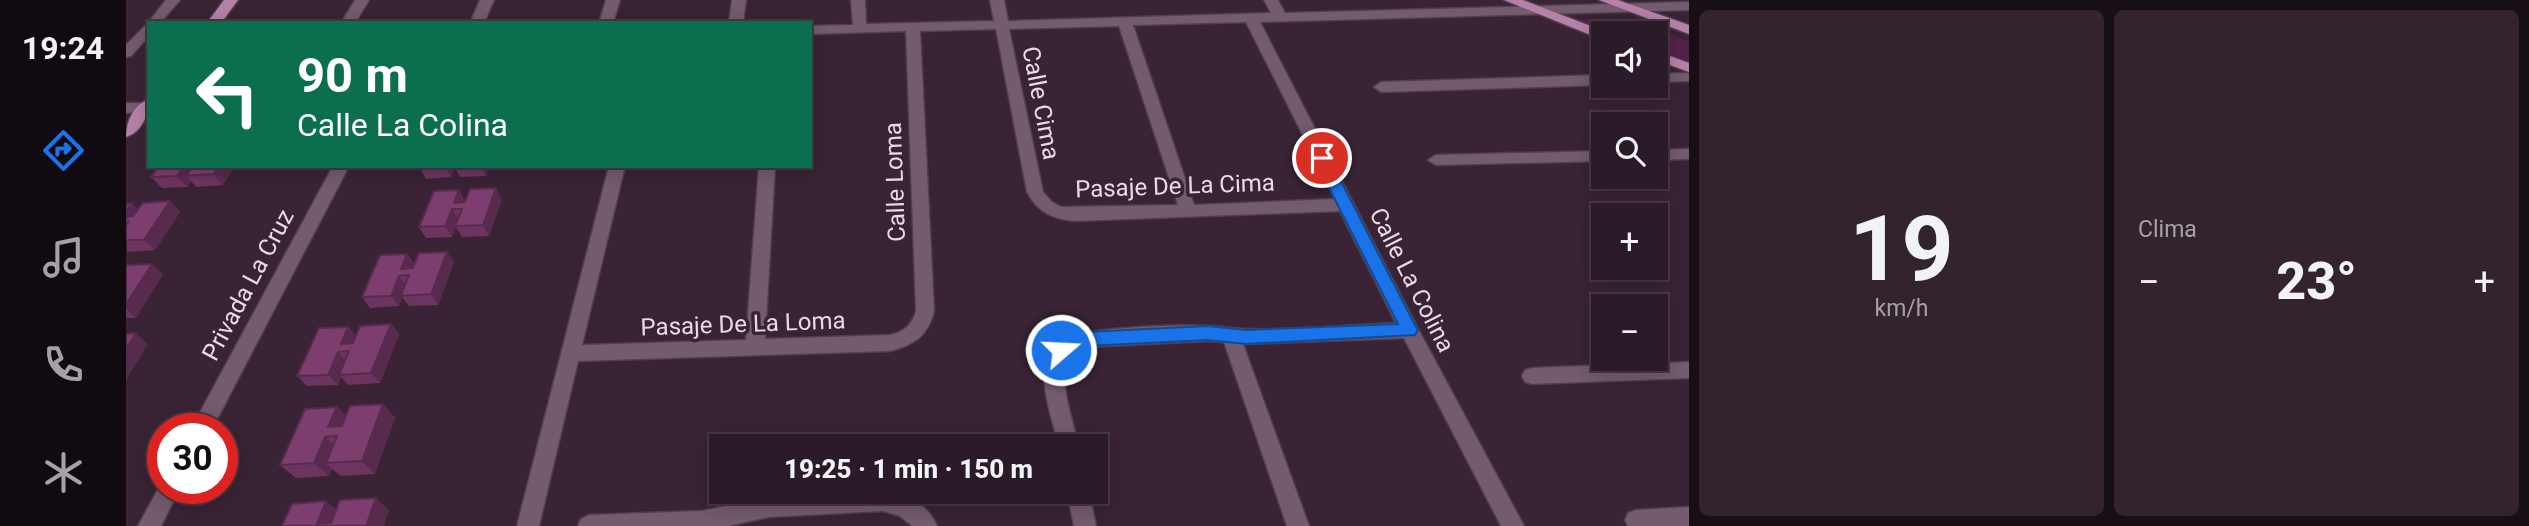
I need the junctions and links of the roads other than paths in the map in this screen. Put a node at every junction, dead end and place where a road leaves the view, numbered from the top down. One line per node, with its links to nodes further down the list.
1 (173, 0): 18 (street)
2 (231, 0): 19 (main road)
3 (362, 0): 20 (street)
4 (487, 0): 21 (street)
5 (613, 0): 22 (street)
6 (738, 0): 23 (street)
7 (858, 0): 27 (street)
8 (998, 0): 25 (street, Calle Cima)
9 (1271, 0): 17 (street)
10 (1511, 0): 15 (main road)
11 (1606, 0): 14 (main road)
12 (1664, 3): 13 (street); 14 (street)
13 (1689, 6)
14 (1625, 8): 15 (street); 31 (main road)
15 (1538, 10): 17 (street); 30 (main road)
16 (1251, 18): 17 (street); 24 (street); 49 (street, Calle La Colina)
17 (1280, 18)
18 (155, 21)
19 (215, 21)
20 (349, 21)
21 (478, 21)
22 (607, 21)
23 (736, 21)
24 (1125, 22): 25 (street); 51 (street)
25 (1003, 25): 26 (street); 50 (street, Calle Cima)
26 (913, 27): 27 (street); 53 (street, Calle Loma)
27 (860, 29): 29 (street)
28 (147, 30): 32 (street)
29 (812, 30)
30 (1591, 30)
31 (1689, 30)
32 (126, 53)
33 (1668, 60): 34 (main road)
34 (1689, 68)
35 (1689, 77): 36 (street)
36 (1668, 78)
37 (1591, 80): 38 (street)
38 (1381, 87)
39 (147, 106): 40 (street); 41 (main road)
40 (126, 108)
41 (127, 129)
42 (1689, 154): 43 (street)
43 (1668, 155)
44 (1591, 156): 45 (street)
45 (1436, 160)
46 (340, 168): 59 (street, Privada La Cruz)
47 (616, 168): 56 (street)
48 (767, 168): 55 (street)
49 (1345, 205): 51 (street, Pasaje De La Cima); 52 (street, Calle La Colina)
50 (1049, 209): 51 (street, Pasaje De La Cima)
51 (1188, 211)
52 (1409, 330): 54 (street); 72 (street, Calle La Colina)
53 (916, 333): 55 (street, Pasaje De La Loma)
54 (1231, 336): 60 (street); 71 (street)
55 (755, 349): 56 (street, Pasaje De La Loma)
56 (570, 353): 68 (street)
57 (1689, 370): 58 (street)
58 (1532, 376)
59 (210, 413)
60 (1067, 434)
61 (161, 504): 67 (street)
62 (1080, 504): 70 (street)
63 (1689, 516): 66 (street)
64 (921, 519): 65 (street)
65 (735, 520): 69 (street)
66 (1636, 520)
67 (149, 526)
68 (528, 526)
69 (589, 526)
70 (1085, 526)
71 (1298, 526)
72 (1513, 526)

